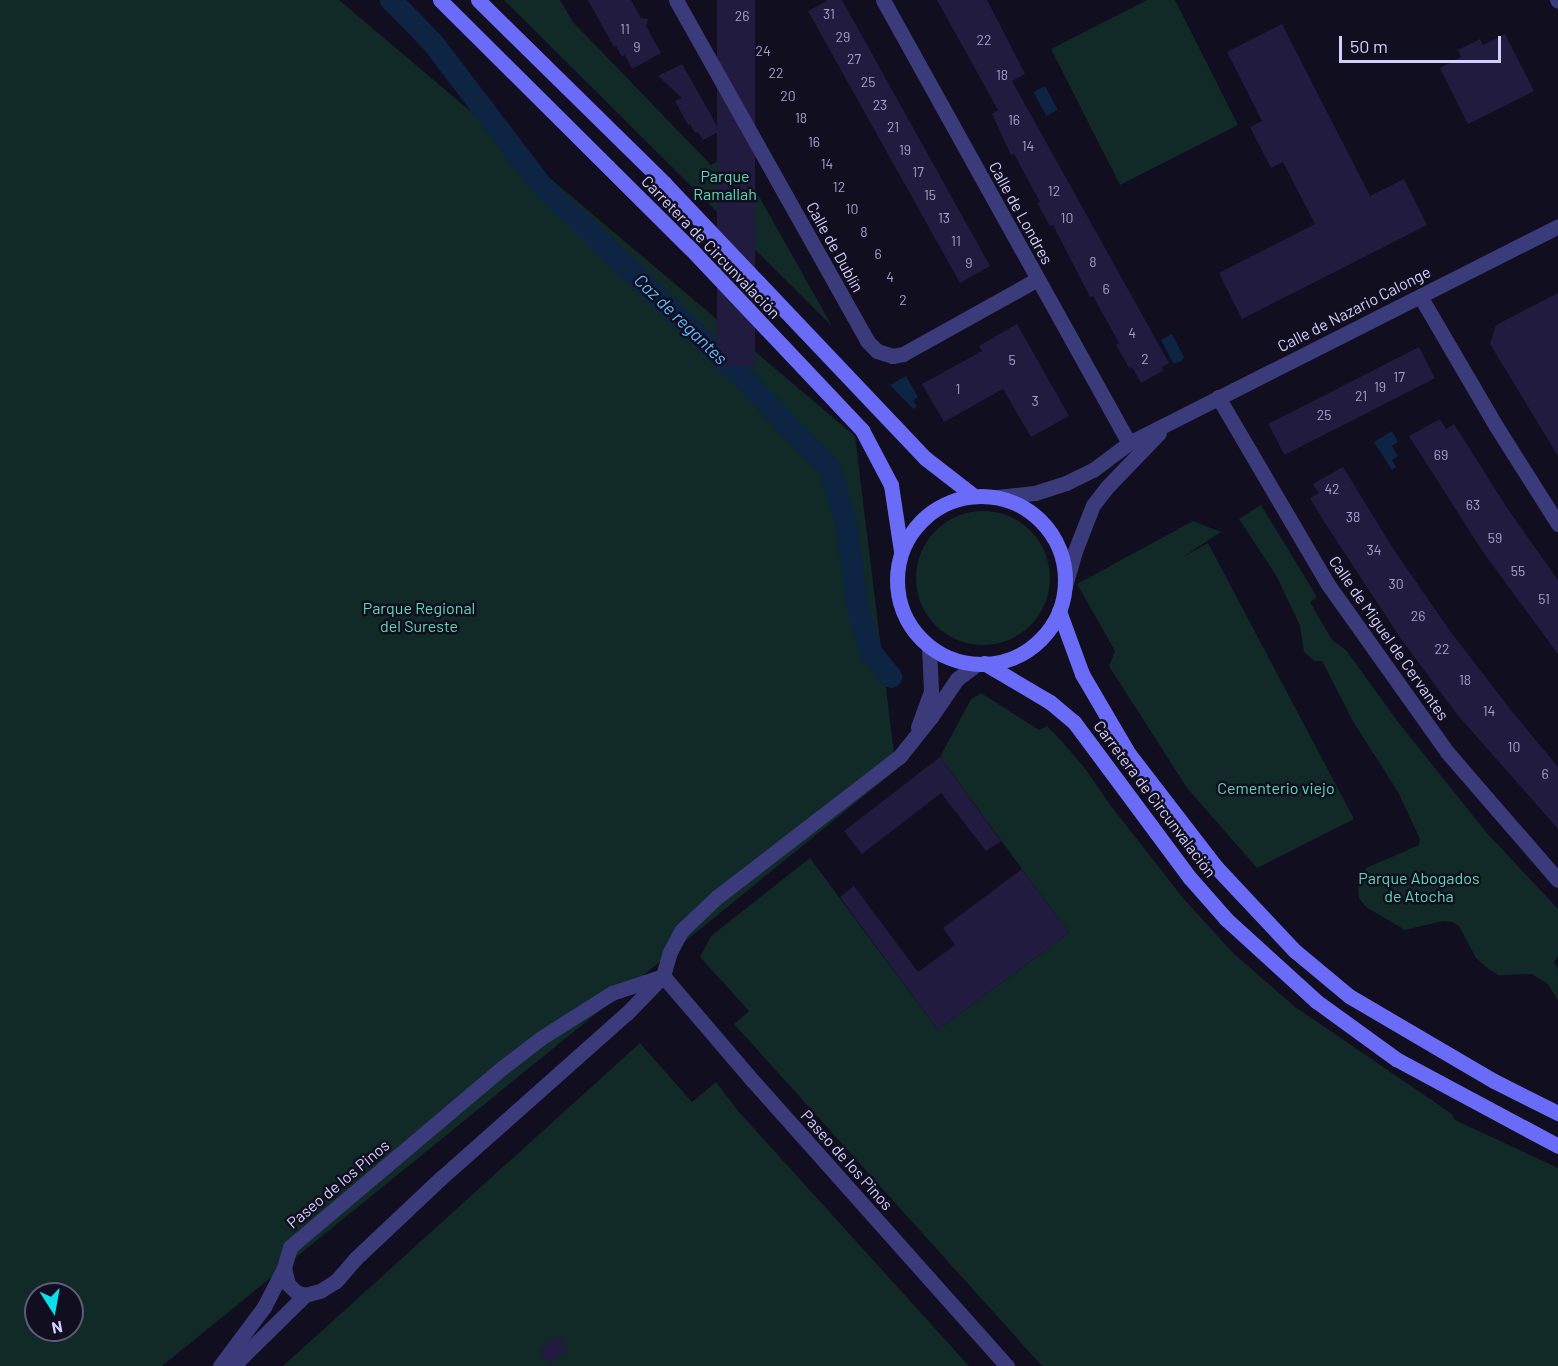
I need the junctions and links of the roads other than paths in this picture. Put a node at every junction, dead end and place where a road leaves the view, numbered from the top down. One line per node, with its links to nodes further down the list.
1 (440, 0): 14 (main road, Carretera de Circunvalación)
2 (478, 0): 11 (main road, Carretera de Circunvalación)
3 (676, 0): 6 (street, Calle de Dublín)
4 (883, 0): 6 (street, Calle de Londres)
5 (1558, 226): 7 (street, Calle de Nazario Calonge)
6 (1038, 279): 10 (street, Calle de Londres)
7 (1420, 296): 8 (street, Calle de Nazario Calonge); 13 (street)
8 (1218, 397): 9 (street, Calle de Nazario Calonge); 20 (street, Calle de Miguel de Cervantes)
9 (1166, 426): 10 (street, Calle de Nazario Calonge); 15 (street, Calle de Nazario Calonge)
10 (1129, 443): 12 (street, Calle de Nazario Calonge)
11 (974, 496): 12 (main road); 14 (main road)
12 (998, 497): 15 (main road)
13 (1558, 524)
14 (901, 551): 17 (main road)
15 (1065, 586): 16 (main road)
16 (1059, 611): 18 (main road); 22 (main road, Carretera de Circunvalación)
17 (930, 647): 18 (main road); 19 (street)
18 (980, 664): 19 (street); 23 (main road, Carretera de Circunvalación)
19 (913, 741): 21 (street)
20 (1558, 880)
21 (663, 976): 24 (street, Paseo de los Pinos); 25 (street); 28 (street, Paseo de los Pinos)
22 (1558, 1113)
23 (1558, 1146)
24 (284, 1268): 25 (street); 26 (street, Paseo de los Pinos)
25 (305, 1295): 27 (street)
26 (220, 1366)
27 (233, 1366)
28 (1007, 1366)

